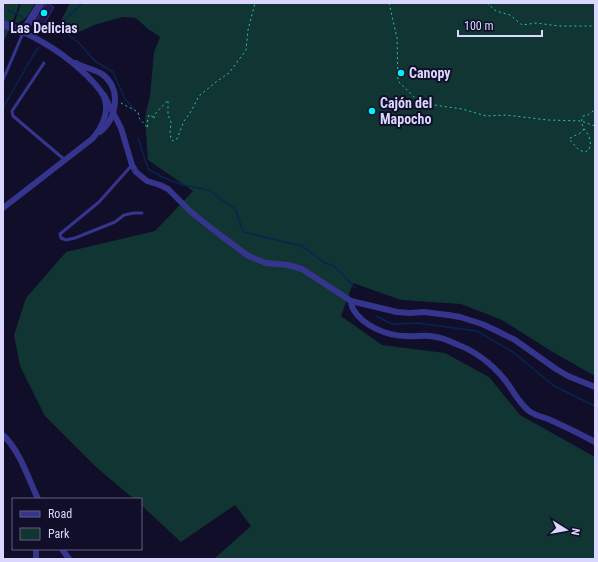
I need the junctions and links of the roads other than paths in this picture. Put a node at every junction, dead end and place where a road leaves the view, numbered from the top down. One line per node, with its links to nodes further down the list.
1 (41, 3): 3 (street)
2 (3, 24): 3 (street)
3 (20, 30): 4 (street); 6 (lane)
4 (71, 61): 7 (street); 8 (street)
5 (44, 64): 10 (lane)
6 (3, 80)
7 (104, 96): 8 (street); 9 (street)
8 (113, 113): 9 (street); 11 (street)
9 (96, 134): 10 (street)
10 (65, 160): 12 (street)
11 (132, 165): 13 (lane); 14 (street)
12 (3, 208)
13 (142, 213)
14 (351, 300): 15 (street); 17 (street)
15 (595, 387)
16 (3, 435): 18 (street)
17 (595, 442)
18 (38, 498)
19 (63, 550): 20 (street)
20 (69, 559)

